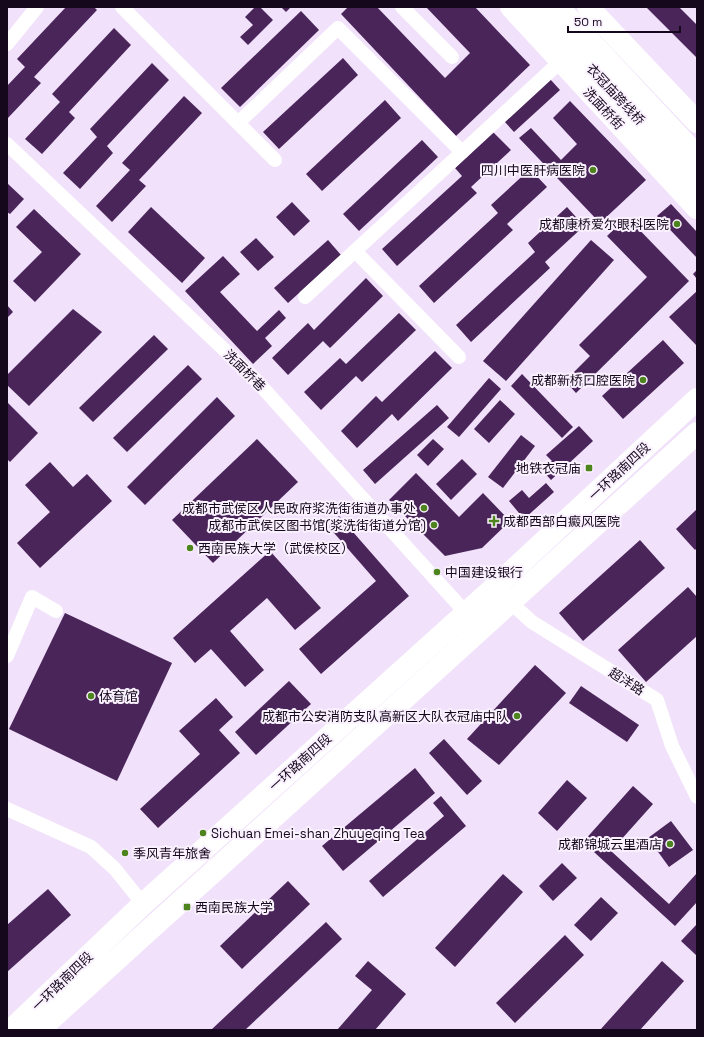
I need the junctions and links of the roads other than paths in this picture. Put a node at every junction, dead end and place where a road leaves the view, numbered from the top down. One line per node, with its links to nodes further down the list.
1 (37, 7): 8 (street)
2 (122, 7): 12 (street)
3 (402, 7): 9 (street)
4 (511, 7): 10 (main road, 洗面桥街)
5 (535, 7): 17 (main road, 衣冠庙跨线桥)
6 (558, 7): 15 (main road, 衣冠庙跨线桥)
7 (588, 7): 11 (main road)
8 (7, 44)
9 (452, 58)
10 (561, 61): 14 (street); 18 (main road, 洗面桥街)
11 (697, 122)
12 (238, 123): 14 (street); 16 (street)
13 (7, 144): 26 (street, 洗面桥巷)
14 (462, 152): 19 (street)
15 (697, 156)
16 (275, 160)
17 (697, 181)
18 (697, 208)
19 (355, 251): 20 (street); 21 (street)
20 (305, 297)
21 (459, 357)
22 (697, 399): 26 (main road, 一环路南四段)
23 (697, 433): 24 (main road, 一环路南四段)
24 (511, 603): 28 (street, 超洋路); 32 (main road, 一环路南四段)
25 (56, 611): 27 (street)
26 (466, 613): 30 (main road, 一环路南四段)
27 (7, 656)
28 (697, 797)
29 (7, 809): 30 (street)
30 (142, 904): 31 (main road, 一环路南四段)
31 (11, 1030)
32 (39, 1030)

